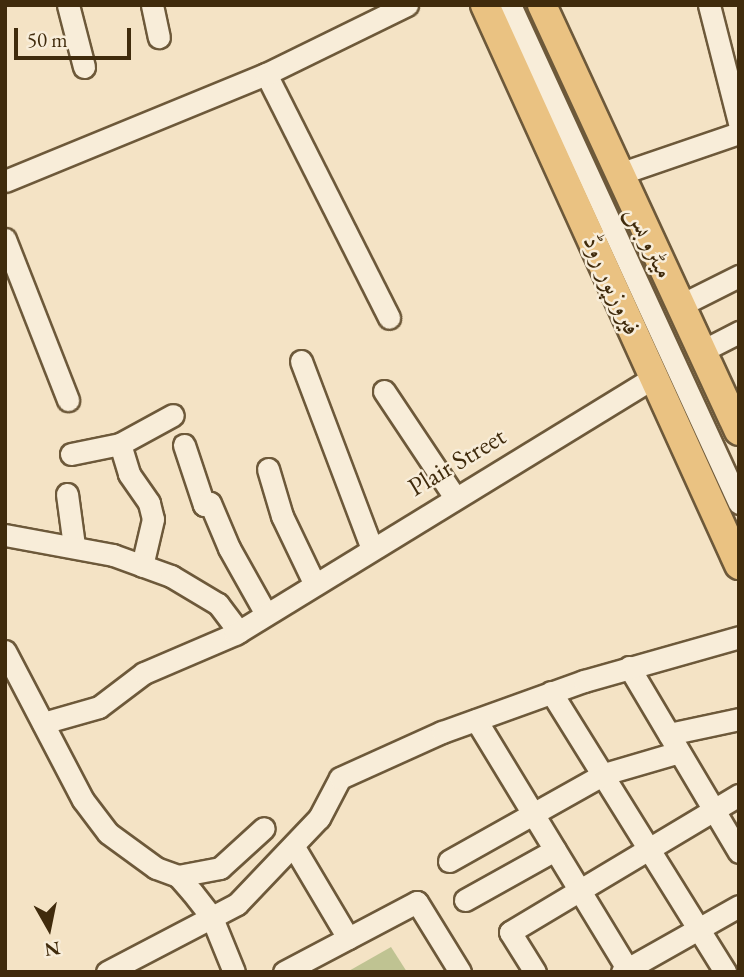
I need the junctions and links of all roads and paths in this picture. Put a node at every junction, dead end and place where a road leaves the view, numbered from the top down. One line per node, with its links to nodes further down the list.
1 (68, 5): 9 (street)
2 (152, 5): 8 (street)
3 (407, 5): 10 (street)
4 (485, 5): 22 (main road, فیروزپور روڈ)
5 (510, 5): 33 (street, میٹرو بس)
6 (542, 5): 13 (main road, فیروزپور روڈ)
7 (709, 5): 11 (street)
8 (159, 37)
9 (83, 67)
10 (266, 74): 14 (street); 18 (street)
11 (739, 122)
12 (739, 133): 13 (street)
13 (619, 174): 17 (main road, فیروزپور روڈ)
14 (5, 181)
15 (5, 239): 24 (street)
16 (739, 276): 17 (street)
17 (681, 305): 20 (main road, فیروزپور روڈ)
18 (389, 318)
19 (739, 332): 20 (street)
20 (702, 351): 26 (main road, فیروزپور روڈ)
21 (301, 361): 36 (street)
22 (653, 378): 32 (street, Plair Street); 37 (main road, فیروزپور روڈ)
23 (384, 391): 32 (street)
24 (68, 400)
25 (173, 415): 27 (street)
26 (736, 416)
27 (120, 444): 29 (street); 38 (street)
28 (184, 444): 40 (street)
29 (71, 454)
30 (268, 469): 39 (street)
31 (67, 494): 35 (street)
32 (454, 496): 36 (street, Plair Street)
33 (739, 503)
34 (5, 535): 35 (street)
35 (74, 546): 38 (street)
36 (372, 549): 39 (street, Plair Street)
37 (739, 565)
38 (142, 566): 41 (street)
39 (315, 585): 40 (street, Plair Street)
40 (266, 614): 41 (street, Plair Street)
41 (239, 632): 48 (street, Plair Street)
42 (739, 637): 44 (street)
43 (5, 651): 48 (street)
44 (629, 667): 45 (street); 49 (street)
45 (551, 692): 47 (street); 50 (street)
46 (739, 719): 49 (street)
47 (476, 720): 53 (street); 55 (street)
48 (43, 723): 60 (street)
49 (674, 743): 50 (street); 52 (street)
50 (604, 774): 53 (street); 56 (street)
51 (739, 795): 52 (street)
52 (714, 809): 56 (street); 58 (street)
53 (536, 815): 57 (street); 59 (street)
54 (264, 828): 60 (street)
55 (294, 848): 64 (street); 66 (street)
56 (651, 848): 61 (street); 65 (street)
57 (555, 850): 61 (street); 62 (street)
58 (739, 852)
59 (449, 861)
60 (178, 876): 64 (street)
61 (580, 891): 67 (street); 72 (street)
62 (465, 900)
63 (739, 906): 65 (street)
64 (212, 918): 68 (street); 69 (street)
65 (699, 928): 67 (street); 73 (street)
66 (348, 938): 70 (street); 71 (street)
67 (626, 971)
68 (107, 972)
69 (234, 972)
70 (284, 972)
71 (460, 972)
72 (535, 972)
73 (725, 972)

